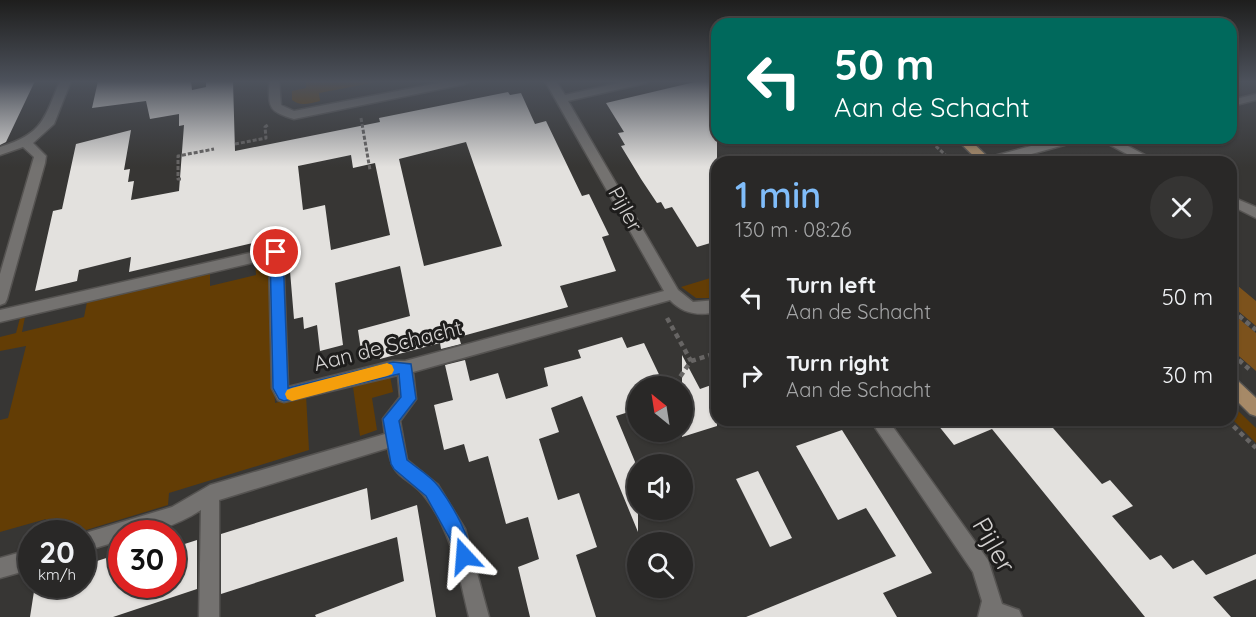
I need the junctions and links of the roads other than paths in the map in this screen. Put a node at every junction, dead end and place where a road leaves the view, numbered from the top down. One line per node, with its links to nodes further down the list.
1 (54, 110): 5 (street)
2 (278, 110): 3 (street)
3 (322, 110)
4 (568, 110): 15 (street, Pijler)
5 (25, 142): 9 (street); 16 (street)
6 (968, 144): 10 (main road)
7 (1052, 144): 11 (street)
8 (1115, 144): 12 (street)
9 (0, 151)
10 (980, 156)
11 (1009, 156)
12 (1140, 156)
13 (1237, 204): 14 (street)
14 (1256, 213)
15 (673, 294): 17 (street, Pijler); 19 (street, Aan de Schacht)
16 (0, 299)
17 (711, 308)
18 (0, 316): 19 (street, Aan de Schacht)
19 (405, 369): 23 (street)
20 (1237, 391): 21 (main road)
21 (1256, 409)
22 (882, 426): 28 (street, Pijler)
23 (393, 439): 24 (street); 30 (street)
24 (210, 494): 25 (street); 29 (street)
25 (96, 539)
26 (18, 563): 27 (street)
27 (0, 568)
28 (990, 614): 31 (street, Pijler)
29 (209, 617)
30 (479, 617)
31 (1012, 617)

